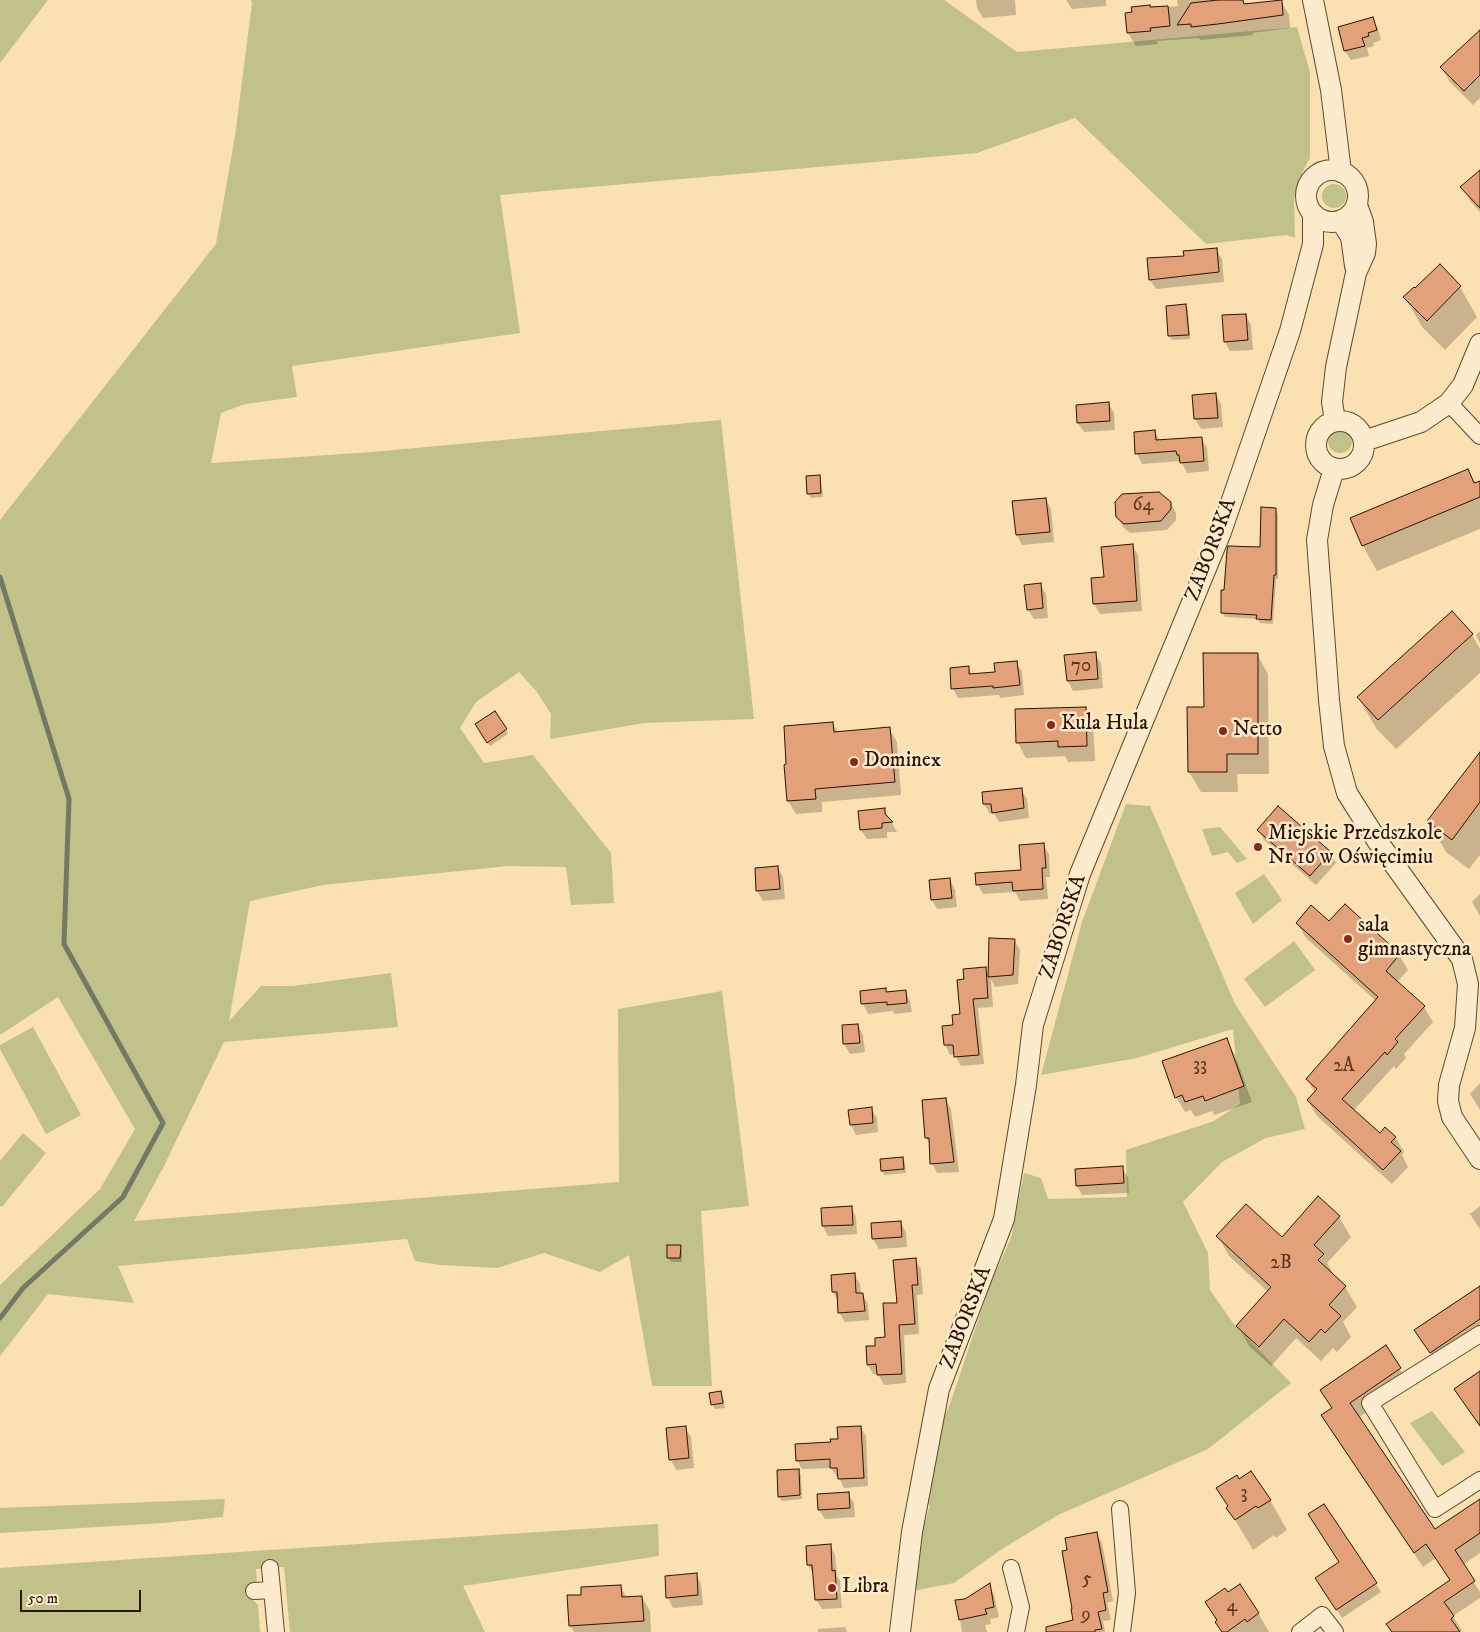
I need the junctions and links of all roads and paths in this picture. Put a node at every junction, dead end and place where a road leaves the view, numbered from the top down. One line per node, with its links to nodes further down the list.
1 (1313, 0): 2 (street)
2 (1332, 171): 3 (street); 4 (street)
3 (1357, 205): 5 (street); 7 (street)
4 (1313, 214): 5 (street); 6 (street, ZABORSKA)
5 (1337, 222): 6 (street, ZABORSKA); 7 (street)
6 (1313, 244): 24 (street, ZABORSKA)
7 (1356, 273): 10 (street)
8 (1480, 344): 9 (street)
9 (1449, 403): 11 (street); 12 (street)
10 (1335, 421): 12 (street); 13 (street)
11 (1480, 436)
12 (1364, 441): 13 (street)
13 (1334, 468): 14 (street)
14 (1474, 984): 15 (street)
15 (1480, 1159)
16 (1480, 1334): 17 (street)
17 (1480, 1480)
18 (1120, 1509): 26 (street)
19 (270, 1568): 21 (street)
20 (1011, 1568): 25 (street)
21 (272, 1590): 22 (street); 23 (street)
22 (254, 1591)
23 (276, 1632)
24 (900, 1632)
25 (1016, 1632)
26 (1122, 1632)
27 (1300, 1632): 28 (street)
28 (1335, 1632)

